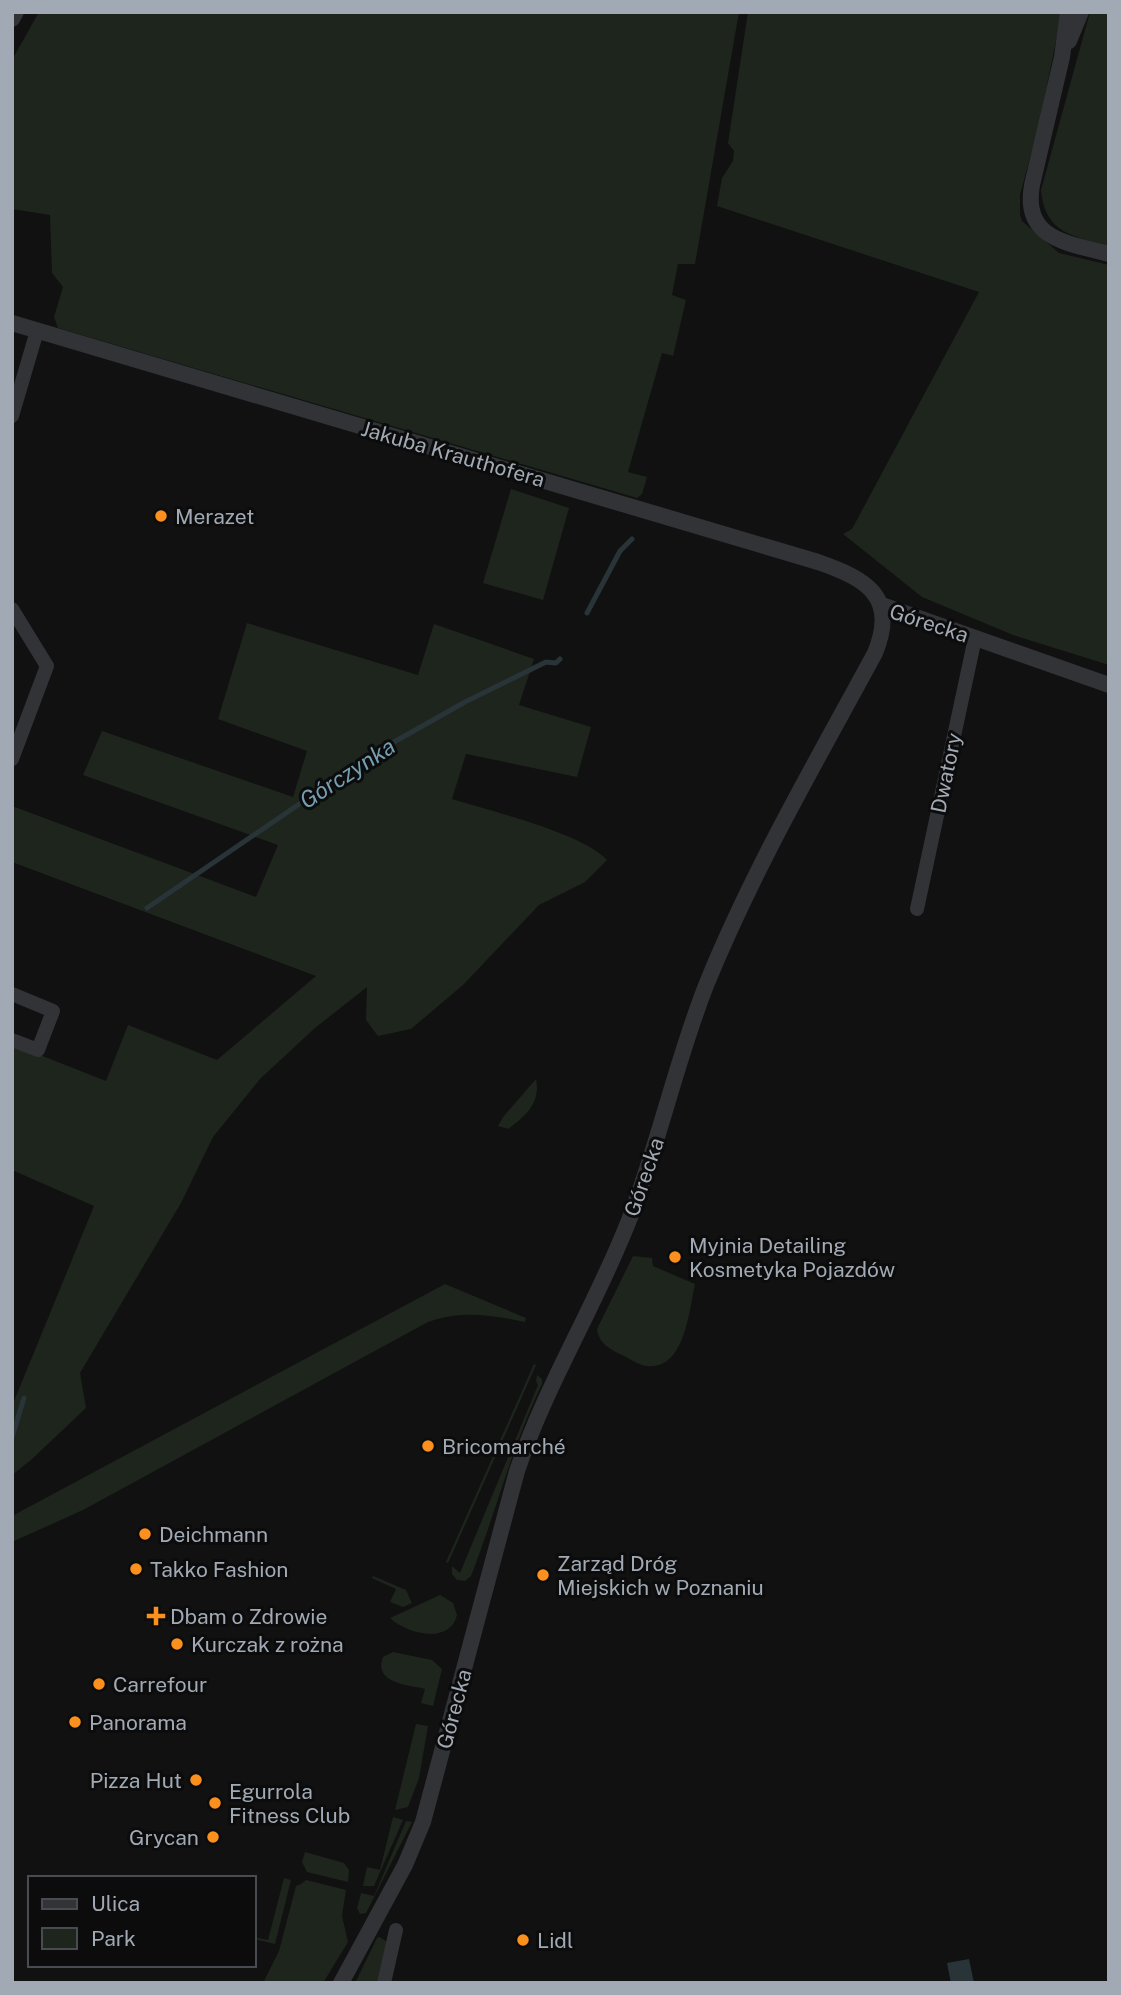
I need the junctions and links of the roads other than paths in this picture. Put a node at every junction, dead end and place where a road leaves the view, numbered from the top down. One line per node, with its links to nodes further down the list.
1 (16, 12): 4 (street)
2 (1068, 12): 5 (street)
3 (1081, 12): 5 (street)
4 (12, 19)
5 (1062, 57): 6 (street)
6 (1109, 254)
7 (12, 323): 8 (street, Jakuba Krauthofera)
8 (37, 331): 9 (street); 10 (street, Jakuba Krauthofera)
9 (12, 416)
10 (882, 606): 12 (street, Górecka); 19 (street, Górecka)
11 (12, 609): 14 (street)
12 (975, 638): 13 (street, Górecka); 15 (street, Dwatory)
13 (1109, 685)
14 (12, 759)
15 (917, 909)
16 (12, 995): 17 (street)
17 (12, 1040)
18 (397, 1930): 20 (street)
19 (341, 1983)
20 (384, 1983)

